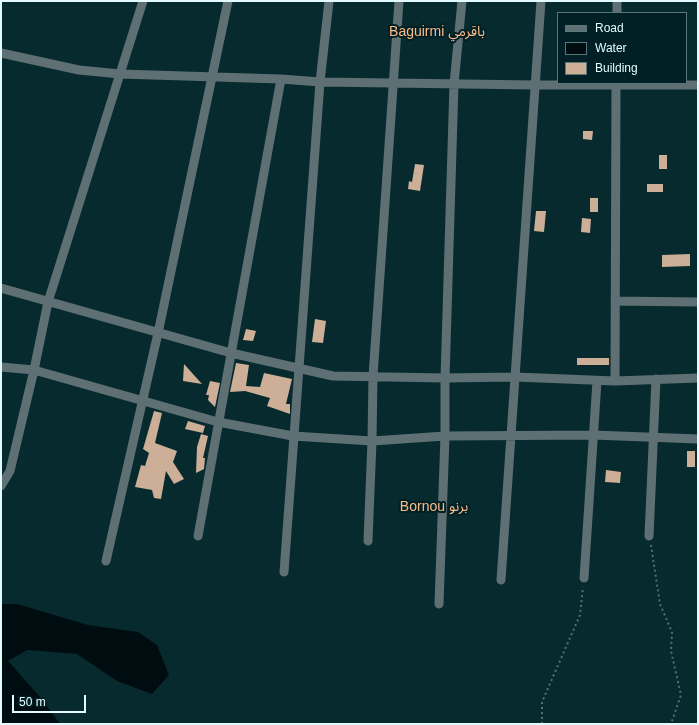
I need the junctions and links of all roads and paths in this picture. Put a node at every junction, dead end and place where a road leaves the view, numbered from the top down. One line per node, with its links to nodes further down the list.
1 (144, 1): 10 (street)
2 (228, 1): 11 (street)
3 (329, 1): 13 (street)
4 (399, 1): 14 (street)
5 (462, 1): 15 (street)
6 (541, 1): 17 (street)
7 (617, 1): 8 (street)
8 (617, 12)
9 (1, 53): 10 (street)
10 (120, 74): 11 (street); 21 (street)
11 (212, 77): 12 (street); 23 (street)
12 (281, 79): 13 (street); 24 (street)
13 (320, 82): 14 (street); 26 (street)
14 (392, 83): 15 (street); 28 (street)
15 (454, 84): 17 (street); 30 (street)
16 (616, 84): 17 (street); 18 (street); 20 (street)
17 (535, 85): 29 (street)
18 (698, 85)
19 (1, 288): 21 (street)
20 (615, 301): 22 (street); 34 (street)
21 (48, 302): 23 (street); 27 (street)
22 (698, 302)
23 (158, 333): 24 (street); 35 (street)
24 (231, 353): 26 (street); 36 (street)
25 (1, 367): 27 (street)
26 (299, 368): 28 (street); 39 (street)
27 (34, 370): 35 (street); 44 (street)
28 (373, 376): 30 (street); 43 (street)
29 (515, 377): 30 (street); 33 (street); 37 (street)
30 (445, 378): 40 (street)
31 (698, 378): 32 (street)
32 (656, 379): 34 (street); 41 (street)
33 (597, 381): 34 (street); 38 (street)
34 (614, 381)
35 (144, 401): 36 (street); 48 (street)
36 (218, 422): 39 (street); 45 (street)
37 (511, 435): 38 (street); 40 (street); 51 (street)
38 (593, 435): 41 (street); 50 (street)
39 (293, 436): 43 (street); 49 (street)
40 (445, 436): 43 (street); 52 (street)
41 (653, 437): 42 (street); 46 (street)
42 (698, 439)
43 (372, 441): 47 (street)
44 (1, 486)
45 (198, 536)
46 (649, 536): 54 (path)
47 (368, 541)
48 (106, 561)
49 (284, 572)
50 (584, 578): 53 (path)
51 (501, 580)
52 (439, 604)
53 (542, 724)
54 (671, 724)

